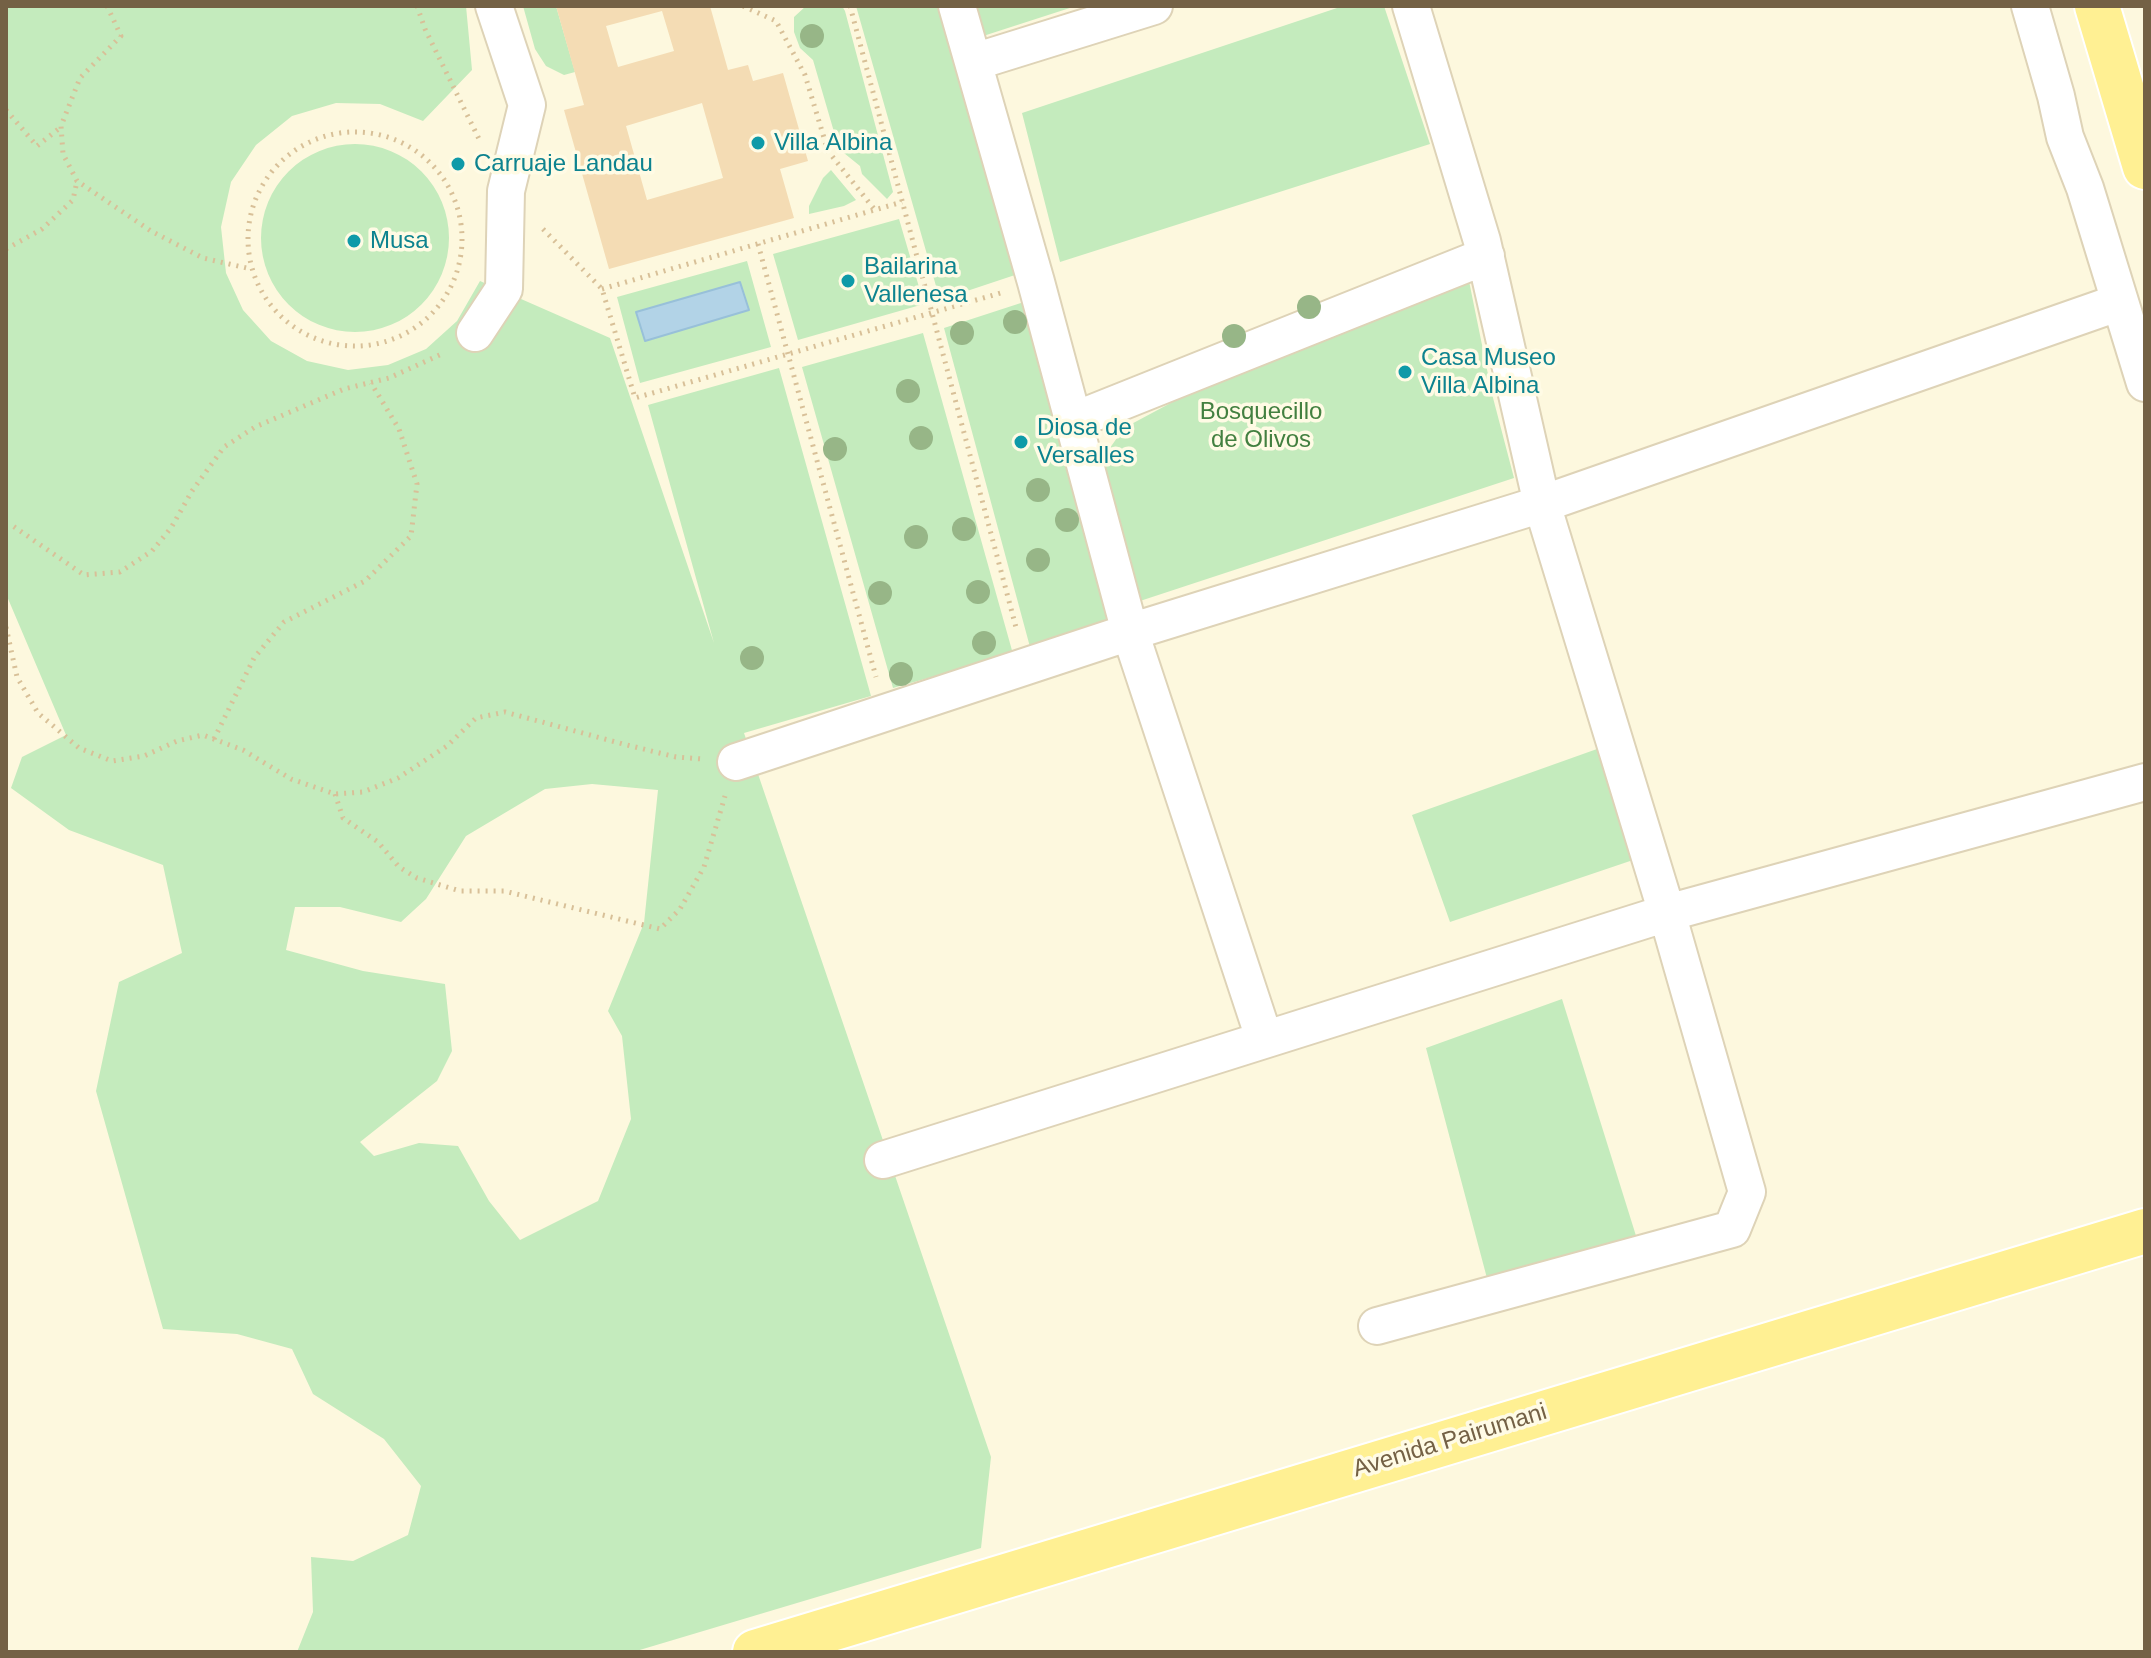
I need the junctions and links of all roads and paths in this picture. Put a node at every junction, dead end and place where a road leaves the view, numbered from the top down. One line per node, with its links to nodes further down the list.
1 (107, 6): 13 (path)
2 (417, 6): 16 (path)
3 (494, 6): 16 (lane)
4 (745, 6): 18 (path)
5 (850, 6): 17 (path)
6 (957, 6): 11 (lane)
7 (1154, 6): 11 (lane)
8 (1411, 6): 21 (lane)
9 (2030, 6): 25 (lane)
10 (2097, 6): 14 (main road)
11 (974, 62): 23 (lane)
12 (6, 110): 13 (path)
13 (61, 126): 15 (path)
14 (2145, 167)
15 (77, 181): 20 (path); 22 (path)
16 (506, 191): 24 (path); 27 (lane)
17 (902, 202): 18 (path); 26 (path)
18 (875, 210): 19 (path)
19 (758, 244): 24 (path); 28 (path)
20 (6, 249)
21 (1486, 256): 31 (lane); 32 (lane)
22 (252, 270): 22 (path)
23 (1036, 282): 26 (path); 31 (lane)
24 (602, 289): 28 (path)
25 (2120, 302): 30 (lane); 32 (lane)
26 (932, 315): 28 (path); 36 (path)
27 (475, 333): 29 (path)
28 (788, 356): 37 (path)
29 (371, 383): 33 (path); 38 (path)
30 (2145, 383)
31 (1073, 421): 35 (lane)
32 (1542, 504): 35 (lane); 42 (lane)
33 (6, 526)
34 (6, 627): 38 (path)
35 (1130, 632): 36 (lane); 43 (lane)
36 (1026, 666): 37 (lane)
37 (886, 713): 39 (lane)
38 (214, 739): 41 (path)
39 (736, 762): 41 (path); 41 (path)
40 (2145, 782): 42 (lane)
41 (335, 794)
42 (1667, 913): 43 (lane); 46 (lane)
43 (1264, 1038): 44 (lane)
44 (883, 1160)
45 (2145, 1231): 47 (main road, Avenida Pairumani)
46 (1377, 1326)
47 (755, 1652)

